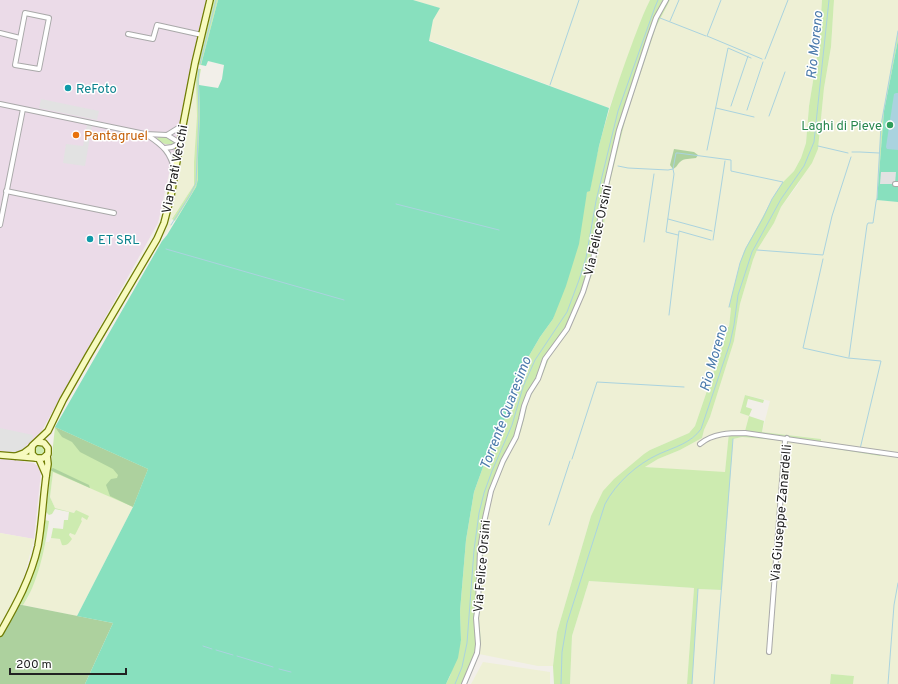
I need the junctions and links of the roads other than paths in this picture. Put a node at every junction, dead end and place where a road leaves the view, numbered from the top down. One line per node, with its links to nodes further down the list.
1 (210, 0): 5 (main road, Via Prati Vecchi)
2 (666, 0): 32 (street, Via Felice Orsini)
3 (0, 33): 6 (street)
4 (128, 34): 5 (street)
5 (202, 35): 9 (main road, Via Prati Vecchi)
6 (20, 38): 6 (street)
7 (0, 104): 8 (street)
8 (24, 109): 10 (street); 15 (street)
9 (183, 125): 11 (street); 12 (main road, Via Prati Vecchi)
10 (145, 134): 11 (street); 13 (street)
11 (167, 135): 12 (street)
12 (180, 143): 13 (street); 14 (main road, Via Prati Vecchi)
13 (165, 148): 14 (street)
14 (175, 172): 18 (main road, Via Prati Vecchi)
15 (6, 191): 16 (street); 17 (street)
16 (114, 213)
17 (0, 225)
18 (48, 431): 20 (main road, Via Prati Vecchi); 22 (main road, Via Prati Vecchi)
19 (787, 438): 21 (street); 26 (street, Via Giuseppe Zanardelli); 31 (street, Via Giuseppe Zanardelli)
20 (37, 442): 22 (main road); 23 (main road, Via Prati Vecchi)
21 (700, 444)
22 (47, 445): 25 (main road, Via Prati Vecchi)
23 (32, 447): 27 (main road, Via Prati Vecchi); 28 (main road)
24 (0, 455): 27 (main road)
25 (47, 455): 28 (main road); 29 (main road, Via Prati Vecchi)
26 (898, 455)
27 (14, 457): 28 (main road)
28 (37, 459): 29 (main road)
29 (46, 475): 30 (main road, Via Prati Vecchi)
30 (0, 633)
31 (769, 652)
32 (464, 684)

